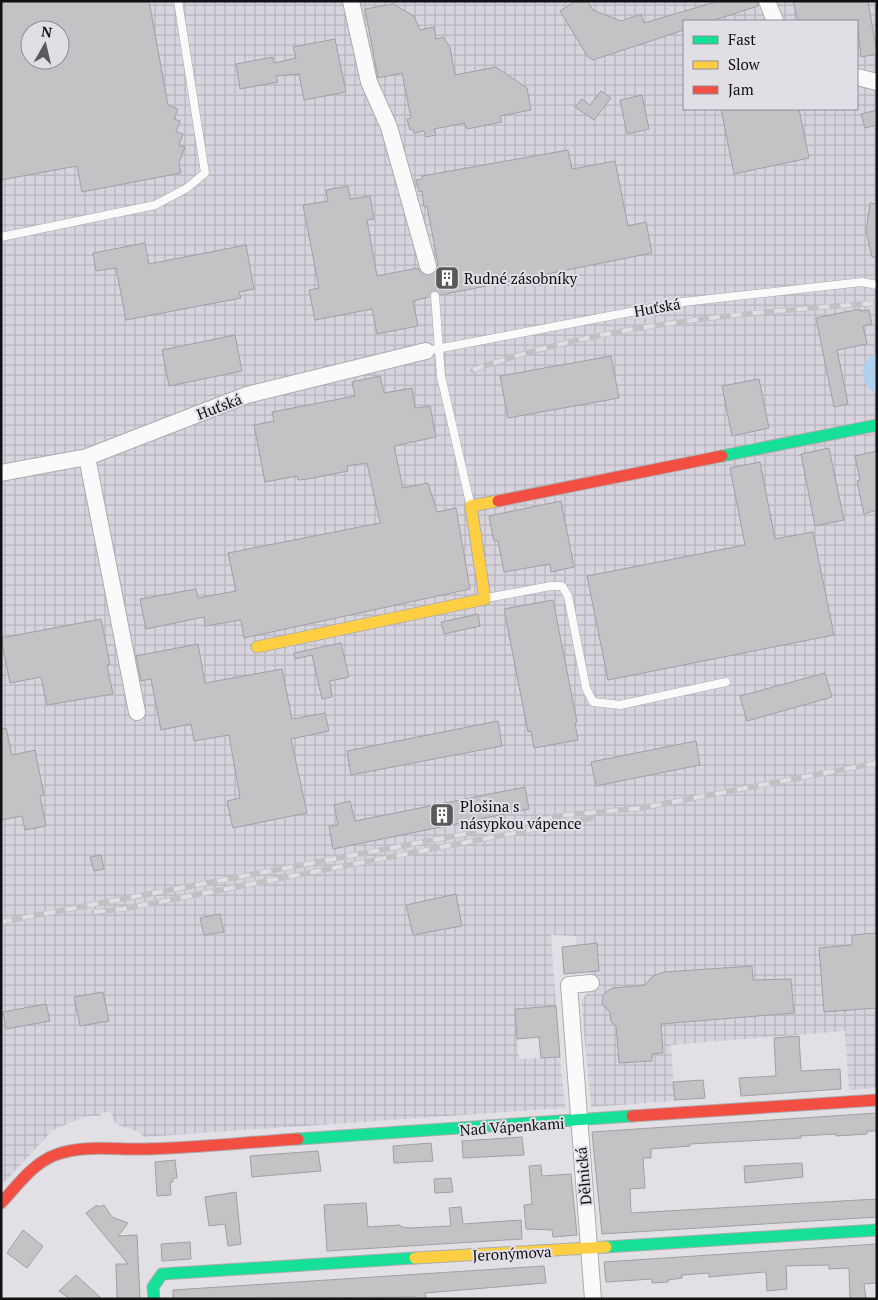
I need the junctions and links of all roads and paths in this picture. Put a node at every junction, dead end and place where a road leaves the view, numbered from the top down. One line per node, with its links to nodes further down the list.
1 (178, 1): 7 (lane)
2 (350, 1): 8 (street)
3 (767, 1): 4 (street)
4 (775, 20)
5 (858, 77): 6 (street)
6 (877, 82)
7 (1, 237)
8 (428, 266)
9 (877, 285): 11 (lane, Huťská)
10 (434, 296): 11 (lane)
11 (432, 349): 13 (street, Huťská); 15 (lane)
12 (877, 425): 15 (street)
13 (87, 457): 14 (street, Huťská); 19 (street)
14 (1, 473)
15 (471, 506): 16 (street)
16 (485, 599): 17 (street); 18 (lane)
17 (257, 647)
18 (726, 682)
19 (137, 712)
20 (591, 983): 22 (street, Dělnická)
21 (877, 1100): 22 (street, Nad Vápenkami)
22 (578, 1121): 23 (street, Nad Vápenkami); 25 (street, Dělnická)
23 (1, 1203)
24 (877, 1230): 25 (street, Jeronýmova)
25 (588, 1249): 26 (street, Jeronýmova); 27 (street, Dělnická)
26 (154, 1299)
27 (594, 1299)

